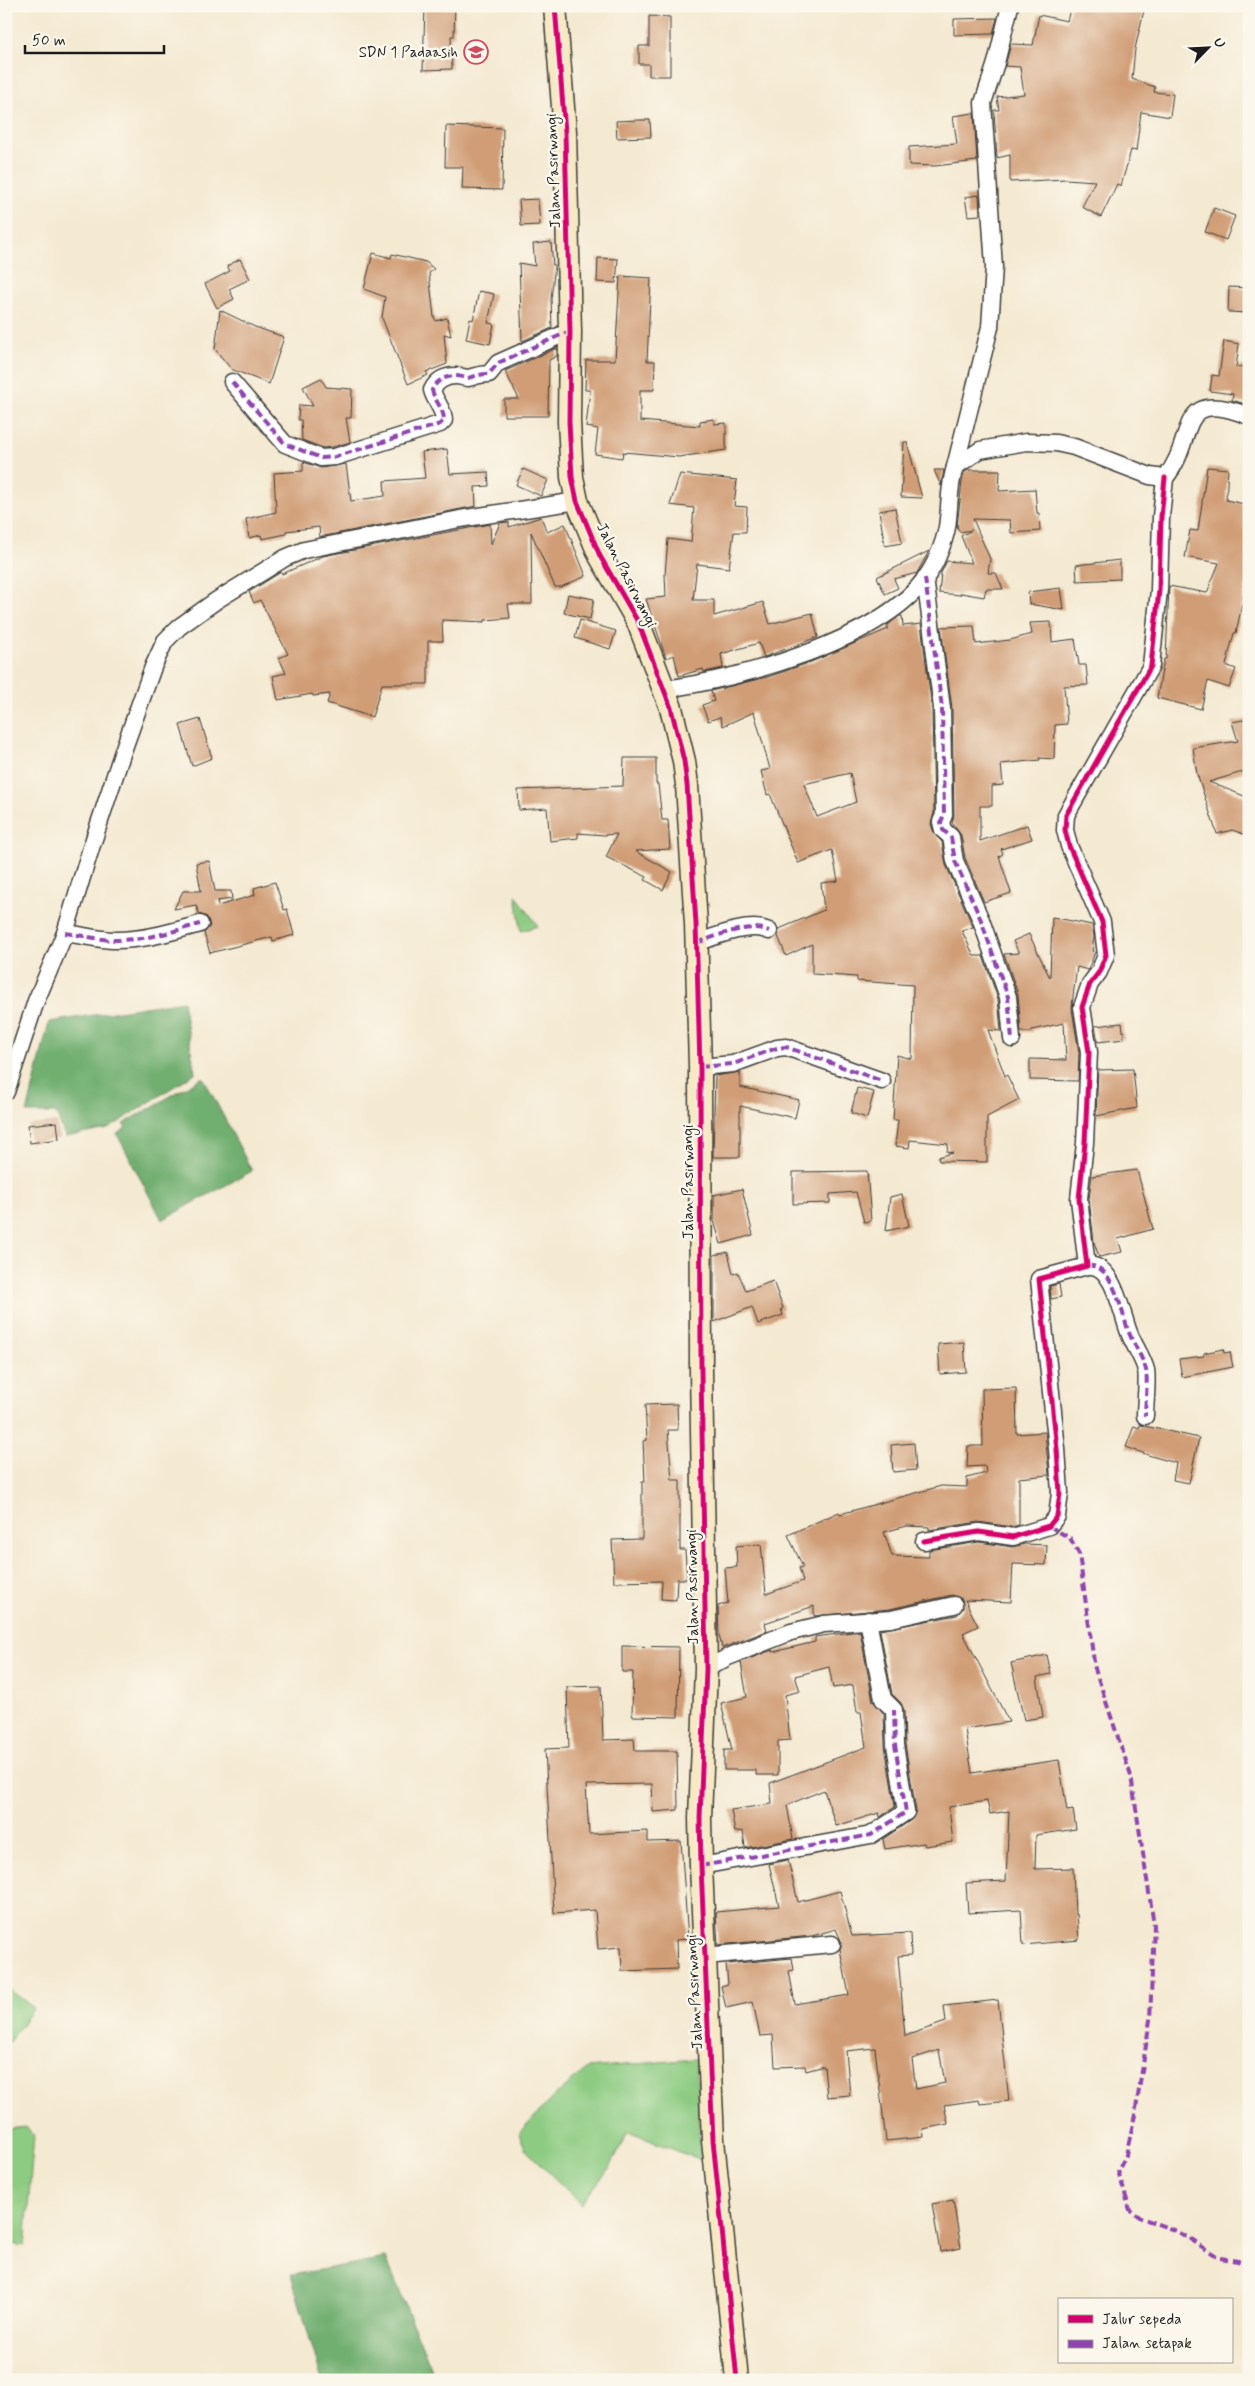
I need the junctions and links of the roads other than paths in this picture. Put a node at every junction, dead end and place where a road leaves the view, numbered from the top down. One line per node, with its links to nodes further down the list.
1 (555, 6): 3 (street, Jalan Pasirwangi)
2 (1010, 6): 6 (street)
3 (570, 330): 4 (street); 8 (street, Jalan Pasirwangi)
4 (232, 382)
5 (1249, 416): 7 (street)
6 (955, 467): 7 (street); 9 (street)
7 (1165, 478): 19 (street)
8 (577, 501): 10 (street, Jalan Pasirwangi); 13 (street)
9 (925, 578): 10 (street); 15 (street)
10 (664, 689): 14 (street, Jalan Pasirwangi)
11 (200, 924): 13 (street)
12 (769, 930): 14 (street)
13 (66, 933): 18 (street)
14 (697, 943): 16 (street, Jalan Pasirwangi)
15 (1012, 1039)
16 (700, 1067): 17 (street); 24 (street, Jalan Pasirwangi)
17 (882, 1081)
18 (6, 1092)
19 (1087, 1266): 20 (street); 21 (street)
20 (1145, 1416)
21 (924, 1541)
22 (954, 1606): 23 (street)
23 (868, 1620): 24 (street); 25 (street)
24 (706, 1669): 25 (street, Jalan Pasirwangi)
25 (701, 1866): 27 (street, Jalan Pasirwangi)
26 (832, 1944): 27 (street)
27 (705, 1956): 28 (street, Jalan Pasirwangi)
28 (737, 2380)

